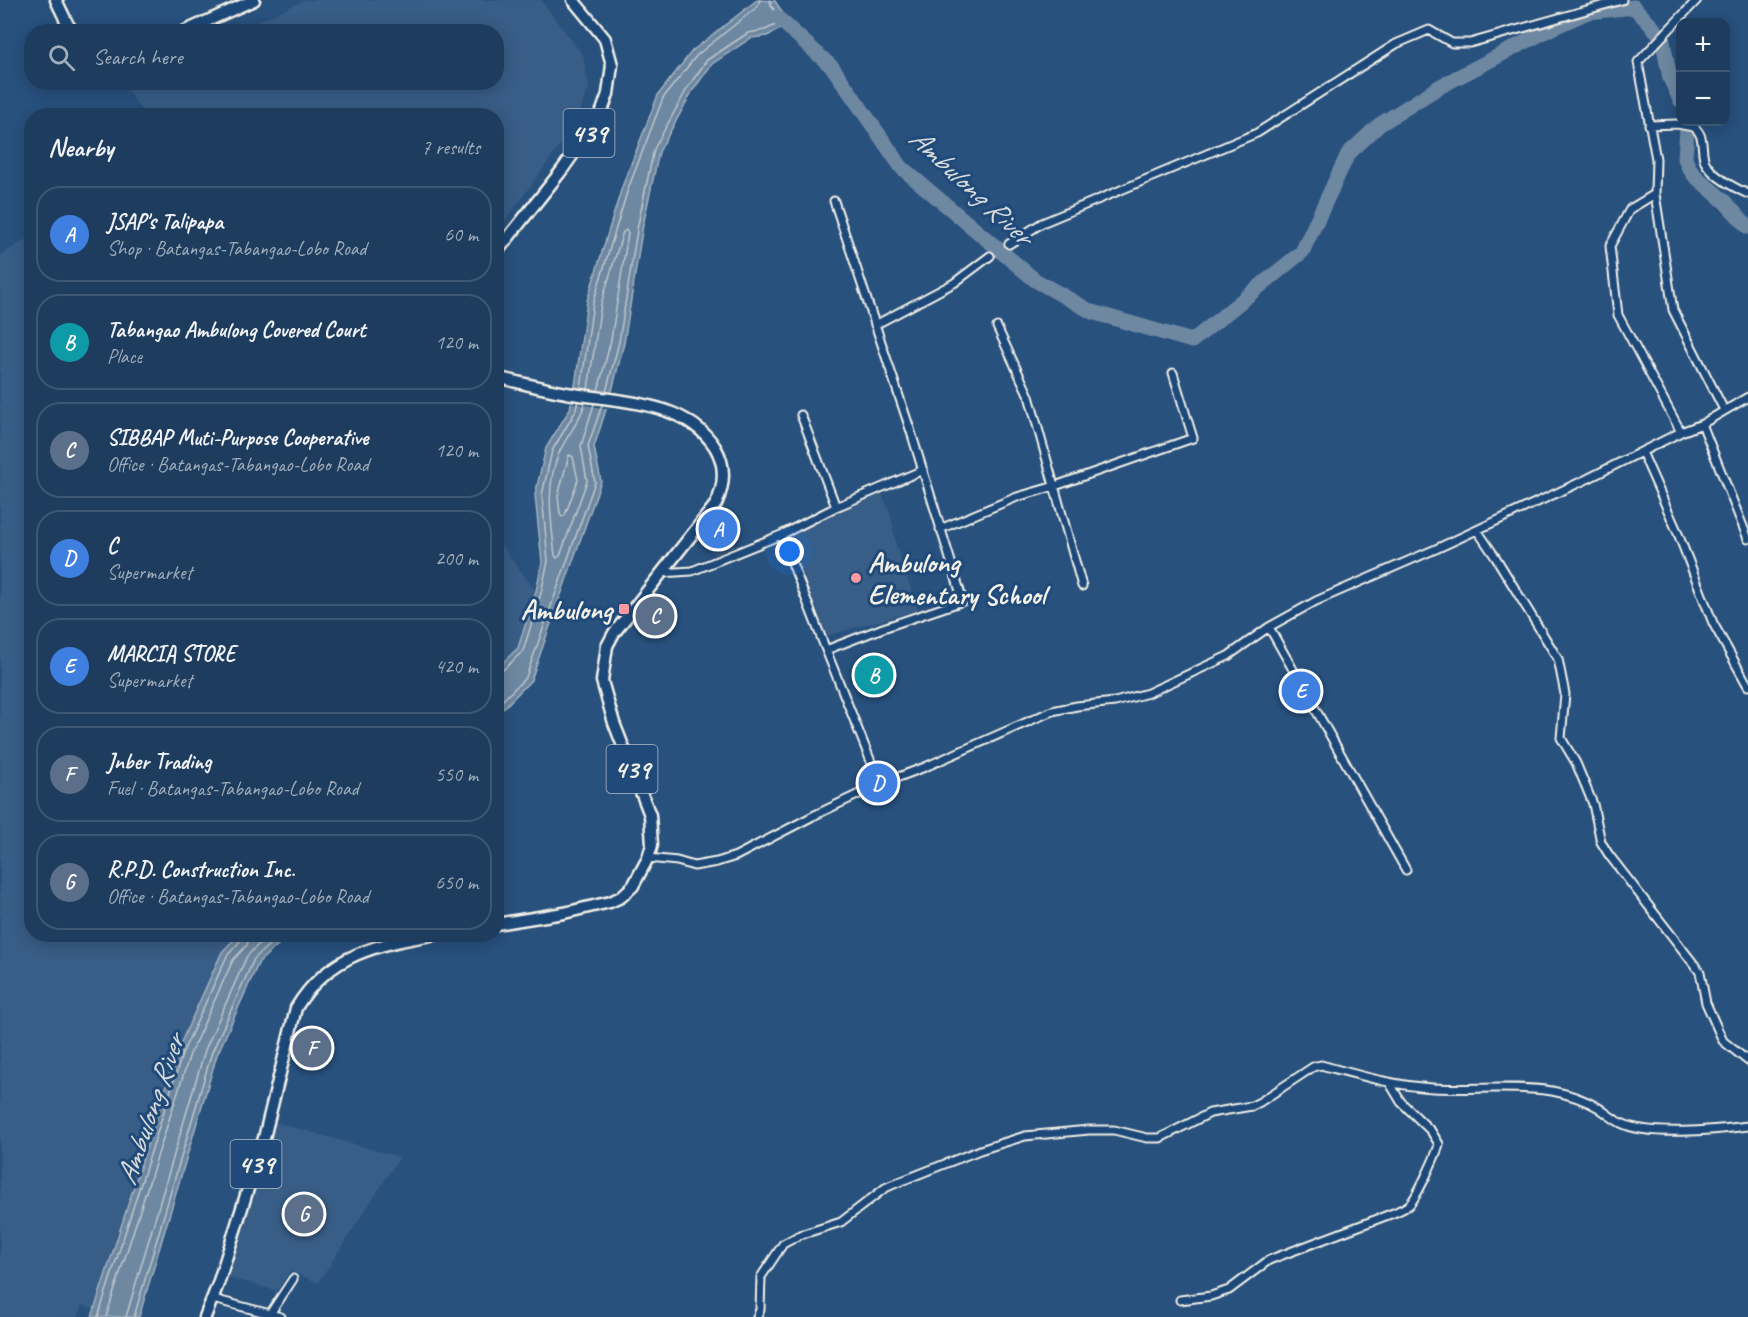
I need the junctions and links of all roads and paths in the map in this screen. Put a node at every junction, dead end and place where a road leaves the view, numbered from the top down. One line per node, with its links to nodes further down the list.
1 (56, 0): 6 (main road)
2 (254, 0): 7 (main road)
3 (573, 0): 12 (main road, 439)
4 (1622, 0): 13 (street)
5 (1698, 0): 8 (street)
6 (68, 24)
7 (201, 24)
8 (1649, 125): 9 (street); 10 (street)
9 (1655, 194): 20 (street); 23 (street)
10 (1748, 194)
11 (834, 201): 15 (street)
12 (504, 243)
13 (1010, 244)
14 (990, 256): 15 (street)
15 (875, 325): 25 (street)
16 (997, 327): 26 (street)
17 (1173, 373): 26 (street)
18 (504, 379): 32 (main road, 439)
19 (1748, 397): 20 (street)
20 (1724, 410): 22 (street)
21 (801, 415): 27 (street)
22 (1702, 424): 23 (street); 31 (street)
23 (1681, 432): 24 (street)
24 (1642, 452): 29 (street); 36 (street)
25 (923, 470): 27 (street); 28 (street)
26 (1055, 486): 28 (street); 33 (street)
27 (836, 507): 30 (street)
28 (940, 529): 35 (street)
29 (1476, 530): 34 (street); 42 (street)
30 (781, 535): 32 (street); 35 (street)
31 (1748, 539)
32 (661, 573): 38 (main road, 439)
33 (1082, 586)
34 (1269, 627): 37 (street); 39 (street)
35 (826, 650): 37 (street)
36 (1748, 686)
37 (880, 784): 38 (street)
38 (648, 858): 40 (main road, 439)
39 (1406, 870)
40 (504, 923)
41 (400, 942): 46 (main road, 439)
42 (1748, 1061)
43 (1389, 1082): 44 (street); 47 (street); 51 (street)
44 (1748, 1126)
45 (293, 1279): 48 (street)
46 (213, 1299): 48 (street); 49 (main road, 439)
47 (1180, 1300)
48 (270, 1314): 50 (street)
49 (205, 1317)
50 (281, 1317)
51 (758, 1317)

